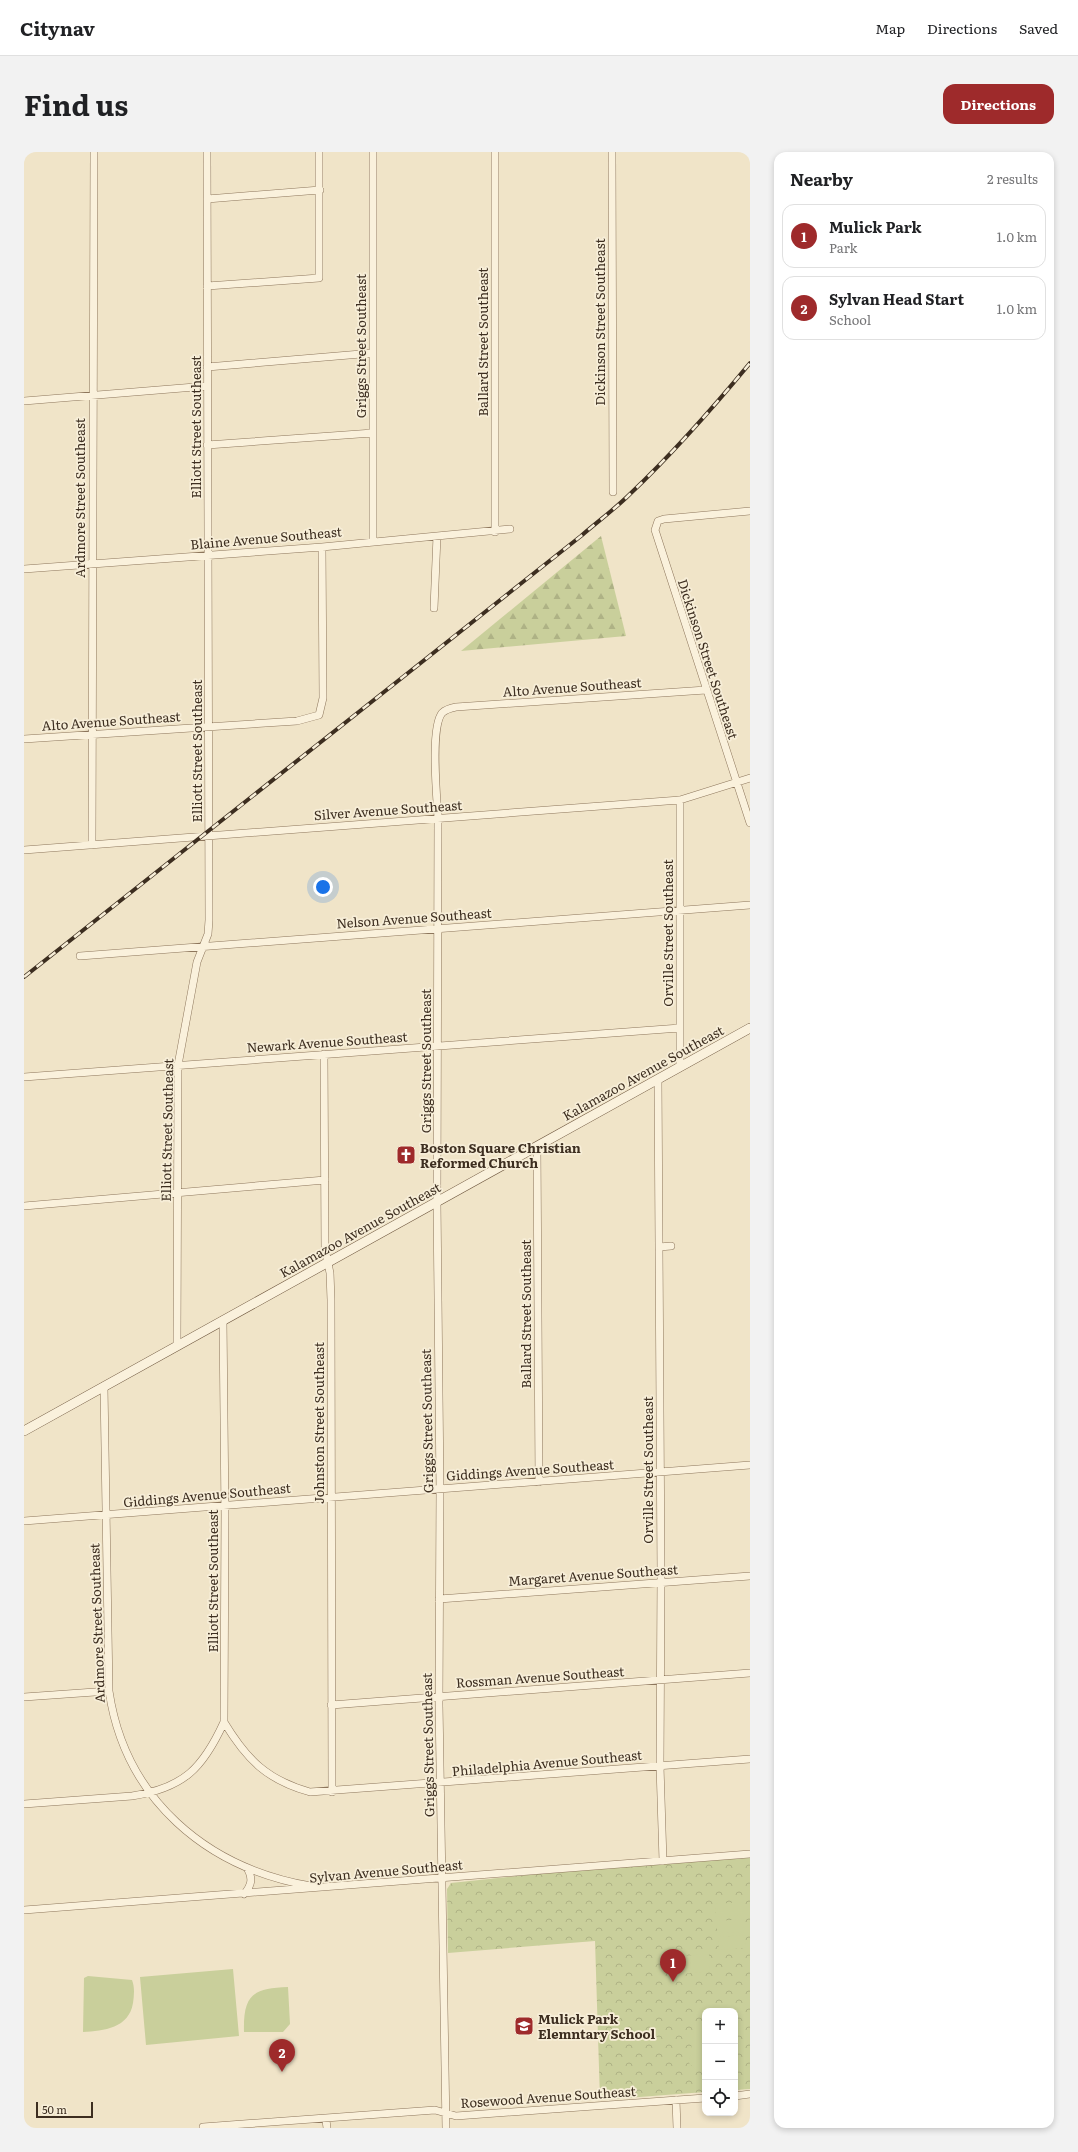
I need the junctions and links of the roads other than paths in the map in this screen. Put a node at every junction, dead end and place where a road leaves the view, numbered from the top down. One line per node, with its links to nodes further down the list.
1 (94, 152): 13 (street, Ardmore Street Southeast)
2 (207, 152): 8 (street, Elliott Street Southeast)
3 (319, 152): 7 (street)
4 (372, 152): 10 (street, Griggs Street Southeast)
5 (494, 152): 20 (street, Ballard Street Southeast)
6 (612, 152): 17 (street, Dickinson Street Southeast)
7 (320, 190): 8 (street); 9 (street)
8 (207, 199): 9 (street, Elliott Street Southeast)
9 (207, 286): 11 (street, Elliott Street Southeast)
10 (372, 353): 11 (street); 15 (street, Griggs Street Southeast)
11 (207, 367): 12 (street, Elliott Street Southeast)
12 (207, 386): 13 (street); 16 (street, Elliott Street Southeast)
13 (92, 395): 14 (street); 25 (street, Ardmore Street Southeast)
14 (24, 401)
15 (373, 433): 16 (street); 22 (street, Griggs Street Southeast)
16 (207, 445): 24 (street, Elliott Street Southeast)
17 (613, 492)
18 (750, 511): 28 (street, Dickinson Street Southeast)
19 (510, 529): 20 (street, Blaine Avenue Southeast)
20 (495, 532): 21 (street, Blaine Avenue Southeast)
21 (437, 536): 22 (street, Blaine Avenue Southeast); 27 (street)
22 (373, 541): 23 (street, Blaine Avenue Southeast)
23 (322, 547): 24 (street, Blaine Avenue Southeast); 30 (street, Alto Avenue Southeast)
24 (209, 555): 25 (street, Blaine Avenue Southeast); 30 (street, Elliott Street Southeast)
25 (92, 564): 26 (street, Blaine Avenue Southeast); 31 (street, Ardmore Street Southeast)
26 (24, 569)
27 (434, 608)
28 (706, 690): 29 (street, Alto Avenue Southeast); 34 (street, Dickinson Street Southeast)
29 (441, 714): 36 (street, Griggs Street Southeast)
30 (208, 726): 31 (street, Alto Avenue Southeast); 38 (street, Elliott Street Southeast)
31 (92, 736): 32 (street, Alto Avenue Southeast); 39 (street, Ardmore Street Southeast)
32 (24, 739)
33 (750, 778): 34 (street, Silver Avenue Southeast)
34 (737, 783): 35 (street, Silver Avenue Southeast); 37 (street, Dickinson Street Southeast)
35 (680, 800): 36 (street, Silver Avenue Southeast); 42 (street, Orville Street Southeast)
36 (438, 818): 38 (street, Silver Avenue Southeast); 43 (street, Griggs Street Southeast)
37 (750, 823)
38 (210, 835): 39 (street, Silver Avenue Southeast); 44 (street, Elliott Street Southeast)
39 (92, 845): 40 (street, Silver Avenue Southeast)
40 (24, 850)
41 (750, 905): 42 (street, Nelson Avenue Southeast)
42 (681, 911): 43 (street, Nelson Avenue Southeast); 46 (street, Orville Street Southeast)
43 (437, 928): 44 (street, Nelson Avenue Southeast); 48 (street, Griggs Street Southeast)
44 (202, 946): 45 (street, Nelson Avenue Southeast); 50 (street, Elliott Street Southeast)
45 (80, 956)
46 (680, 1028): 48 (street, Newark Avenue Southeast); 51 (street, Orville Street Southeast)
47 (750, 1028): 51 (main road, Kalamazoo Avenue Southeast)
48 (439, 1045): 49 (street, Newark Avenue Southeast); 57 (street, Griggs Street Southeast)
49 (324, 1054): 50 (street, Newark Avenue Southeast); 55 (street, Johnston Street Southeast)
50 (178, 1065): 52 (street, Newark Avenue Southeast); 56 (street, Elliott Street Southeast)
51 (680, 1066): 53 (main road, Kalamazoo Avenue Southeast)
52 (24, 1077)
53 (658, 1079): 54 (main road, Kalamazoo Avenue Southeast); 60 (street, Orville Street Southeast)
54 (537, 1146): 57 (main road, Kalamazoo Avenue Southeast); 68 (street, Ballard Street Southeast)
55 (325, 1180): 56 (street); 61 (street, Johnston Street Southeast)
56 (178, 1192): 58 (street); 63 (street, Elliott Street Southeast)
57 (437, 1202): 61 (main road, Kalamazoo Avenue Southeast); 69 (street, Griggs Street Southeast)
58 (24, 1206)
59 (671, 1246): 60 (street)
60 (659, 1247): 67 (street, Orville Street Southeast)
61 (327, 1263): 62 (main road, Kalamazoo Avenue Southeast); 70 (street, Johnston Street Southeast)
62 (223, 1320): 63 (main road, Kalamazoo Avenue Southeast); 71 (street, Elliott Street Southeast)
63 (178, 1345): 64 (main road, Kalamazoo Avenue Southeast)
64 (104, 1387): 65 (main road, Kalamazoo Avenue Southeast); 72 (street, Ardmore Street Southeast)
65 (24, 1431)
66 (750, 1465): 67 (street, Giddings Avenue Southeast)
67 (660, 1472): 68 (street, Giddings Avenue Southeast); 75 (street, Orville Street Southeast)
68 (539, 1482): 69 (street, Giddings Avenue Southeast)
69 (440, 1488): 70 (street, Giddings Avenue Southeast); 76 (street, Griggs Street Southeast)
70 (332, 1496): 71 (street, Giddings Avenue Southeast); 82 (street, Johnston Street Southeast)
71 (225, 1504): 72 (street, Giddings Avenue Southeast); 83 (street, Elliott Street Southeast)
72 (106, 1515): 73 (street, Giddings Avenue Southeast); 79 (street, Ardmore Street Southeast)
73 (24, 1521)
74 (750, 1576): 75 (street, Margaret Avenue Southeast)
75 (661, 1582): 76 (street, Margaret Avenue Southeast); 78 (street, Orville Street Southeast)
76 (439, 1599): 80 (street, Griggs Street Southeast)
77 (750, 1673): 78 (street, Rossman Avenue Southeast)
78 (661, 1680): 80 (street, Rossman Avenue Southeast); 85 (street, Orville Street Southeast)
79 (109, 1691): 81 (street); 88 (street, Ardmore Street Southeast)
80 (439, 1696): 82 (street, Rossman Avenue Southeast); 86 (street, Griggs Street Southeast)
81 (24, 1697)
82 (331, 1705): 87 (street, Johnston Street Southeast)
83 (224, 1722): 87 (street, Philadelphia Avenue Southeast); 88 (street)
84 (750, 1759): 85 (street, Philadelphia Avenue Southeast)
85 (660, 1766): 86 (street, Philadelphia Avenue Southeast); 91 (street, Orville Street Southeast)
86 (439, 1784): 87 (street, Philadelphia Avenue Southeast); 93 (street, Griggs Street Southeast)
87 (332, 1792)
88 (149, 1793): 89 (street); 92 (street, Ardmore Street Southeast)
89 (24, 1804)
90 (750, 1854): 91 (street, Sylvan Avenue Southeast)
91 (663, 1861): 93 (street, Sylvan Avenue Southeast)
92 (247, 1868): 94 (street, Ardmore Street Southeast); 95 (street)
93 (442, 1878): 94 (street, Sylvan Avenue Southeast); 101 (street, Griggs Street Southeast)
94 (321, 1888): 95 (street, Sylvan Avenue Southeast)
95 (244, 1894): 96 (street, Sylvan Avenue Southeast)
96 (24, 1910)
97 (750, 2094): 98 (street)
98 (738, 2096)
99 (702, 2098): 100 (street, Rosewood Avenue Southeast)
100 (676, 2100): 101 (street, Rosewood Avenue Southeast); 107 (street)
101 (445, 2113): 102 (street, Rosewood Avenue Southeast); 106 (street, Griggs Street Southeast)
102 (326, 2120): 104 (street, Rosewood Avenue Southeast); 105 (street)
103 (203, 2127): 104 (street, Rosewood Avenue Southeast)
104 (214, 2127)
105 (327, 2128)
106 (446, 2128)
107 (677, 2128)

